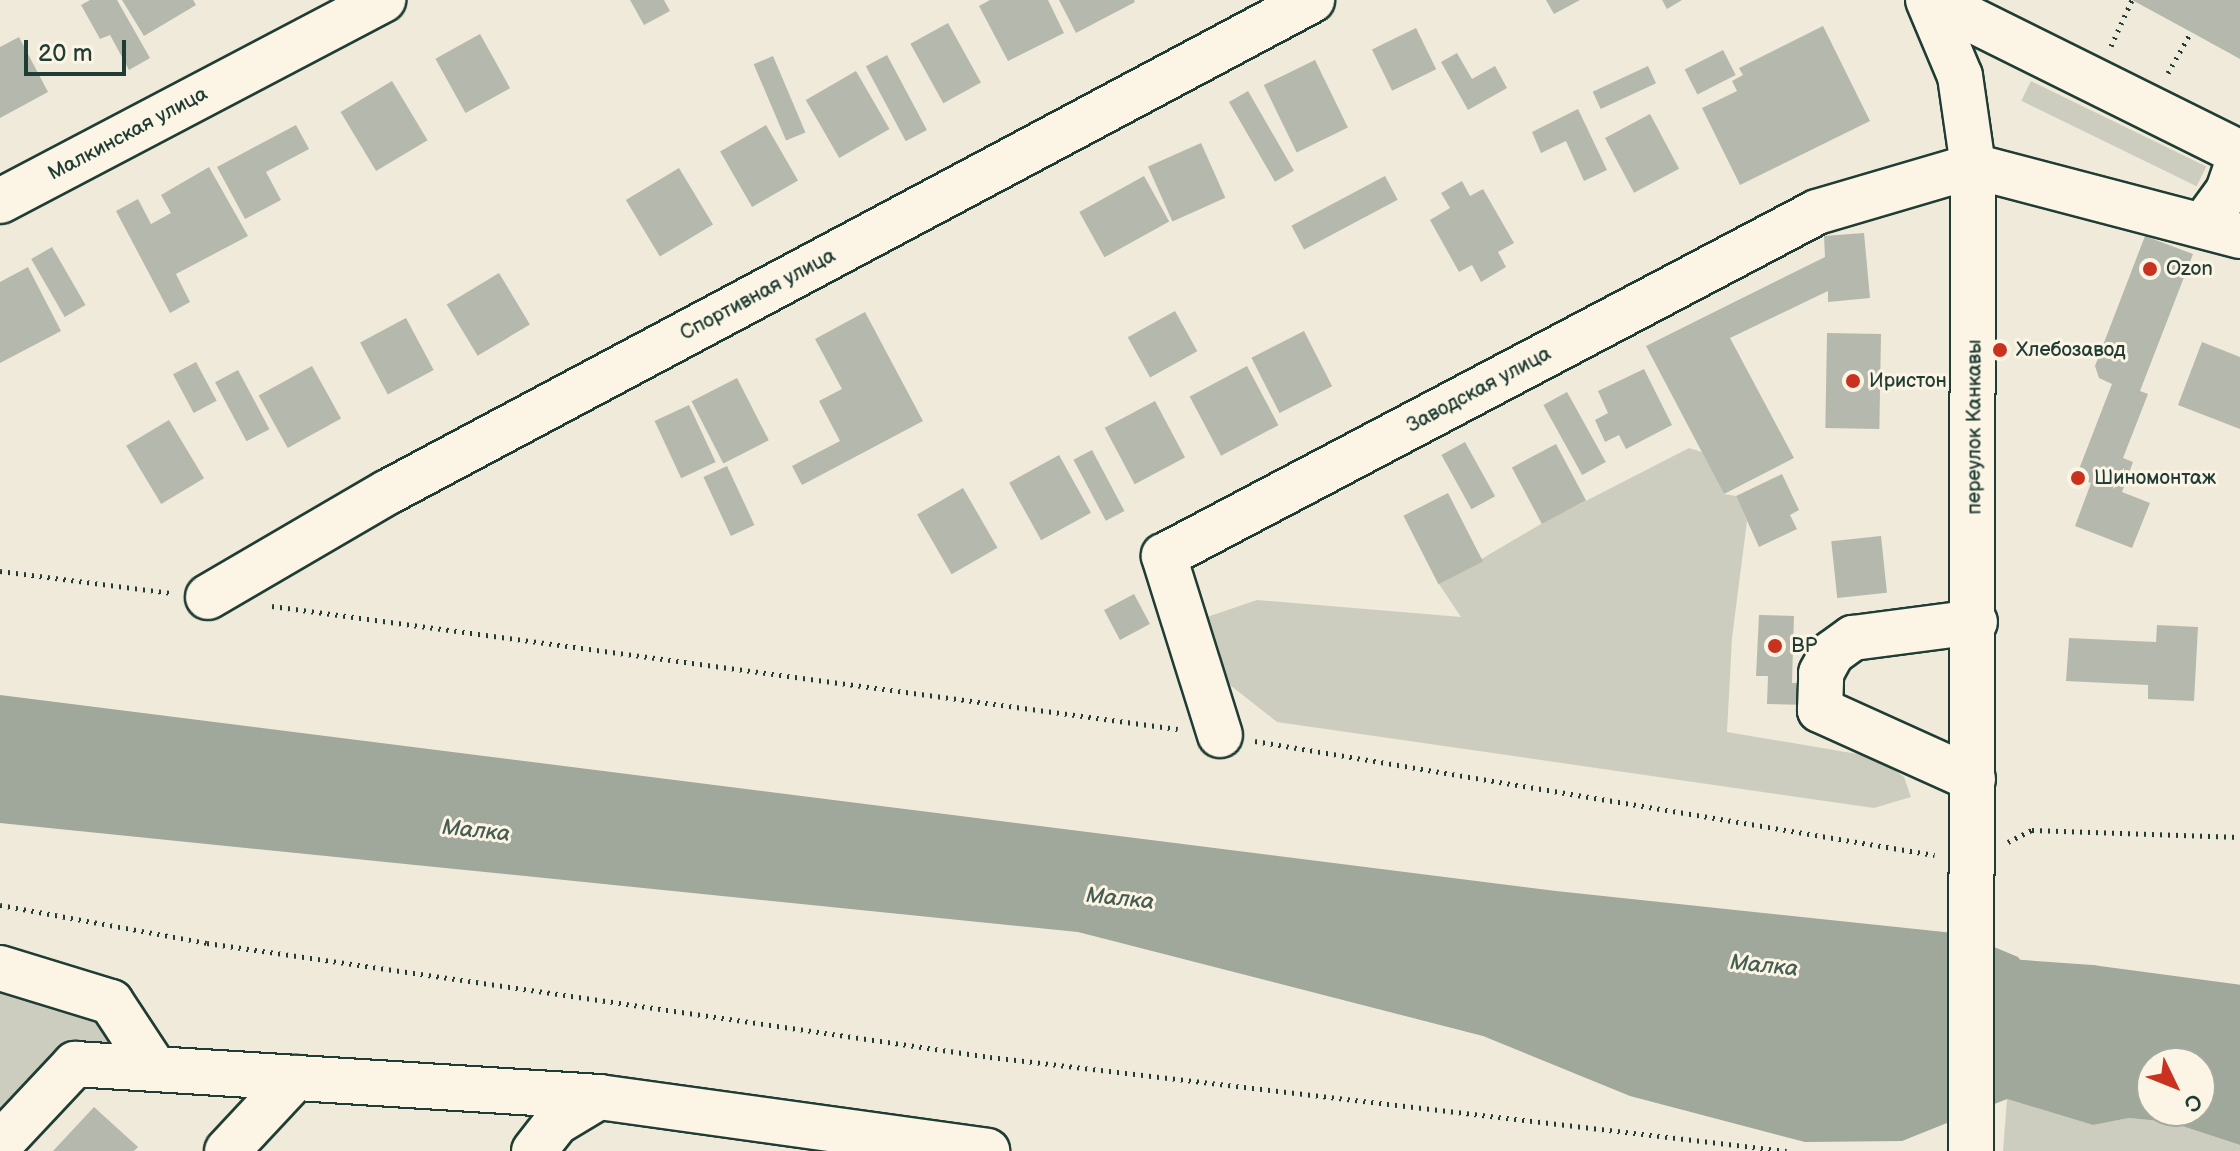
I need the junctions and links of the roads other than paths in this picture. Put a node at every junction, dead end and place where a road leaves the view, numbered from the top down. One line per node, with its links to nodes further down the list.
1 (383, 0): 7 (street, Малкинская улица)
2 (1312, 0): 9 (street, Спортивная улица)
3 (1930, 0): 4 (street); 6 (street, переулок Канкавы)
4 (2000, 16): 5 (street)
5 (2240, 155): 8 (street)
6 (1973, 166): 8 (street); 10 (street, переулок Канкавы); 11 (street, Заводская улица)
7 (0, 201)
8 (2222, 230)
9 (208, 597)
10 (1975, 622): 12 (street, переулок Канкавы); 12 (street)
11 (1220, 735)
12 (1973, 779): 21 (street, переулок Канкавы)
13 (0, 968): 14 (street)
14 (155, 1069): 15 (street); 17 (street)
15 (295, 1078): 16 (street); 18 (street)
16 (599, 1097): 19 (street); 20 (street)
17 (0, 1144)
18 (227, 1151)
19 (534, 1151)
20 (987, 1151)
21 (1971, 1151)

